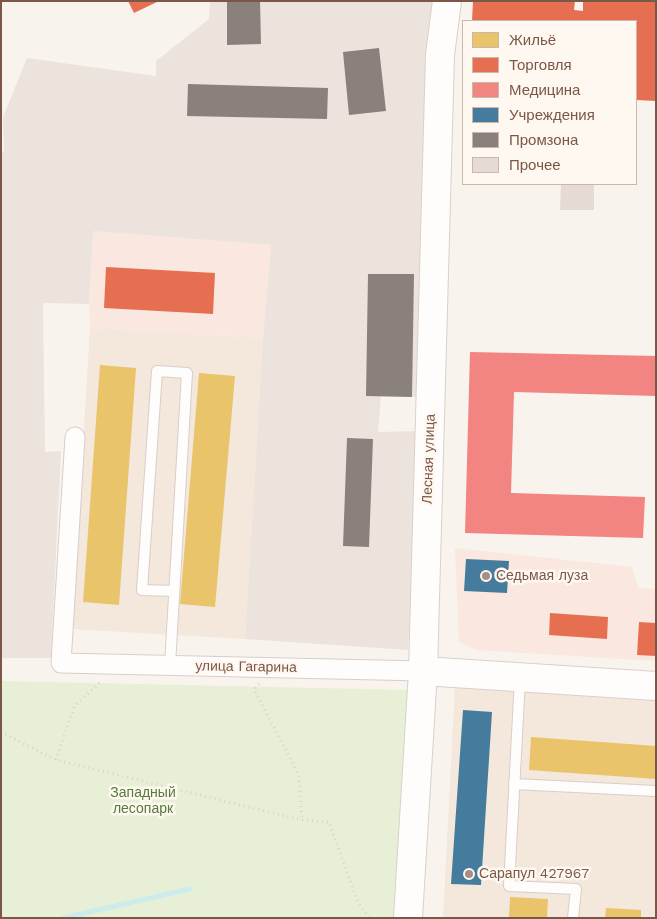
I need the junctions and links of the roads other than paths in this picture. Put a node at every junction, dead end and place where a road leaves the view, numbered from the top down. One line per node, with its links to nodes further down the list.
1 (447, 1): 5 (street, Лесная улица)
2 (74, 437): 4 (street, улица Гагарина)
3 (174, 591): 3 (lane); 4 (lane)
4 (170, 666): 5 (street, улица Гагарина)
5 (423, 671): 6 (street, улица Гагарина); 10 (street, Лесная улица)
6 (520, 677): 7 (street, улица Гагарина); 8 (lane)
7 (656, 686)
8 (514, 784): 9 (lane); 11 (lane)
9 (656, 791)
10 (408, 918)
11 (573, 918)

